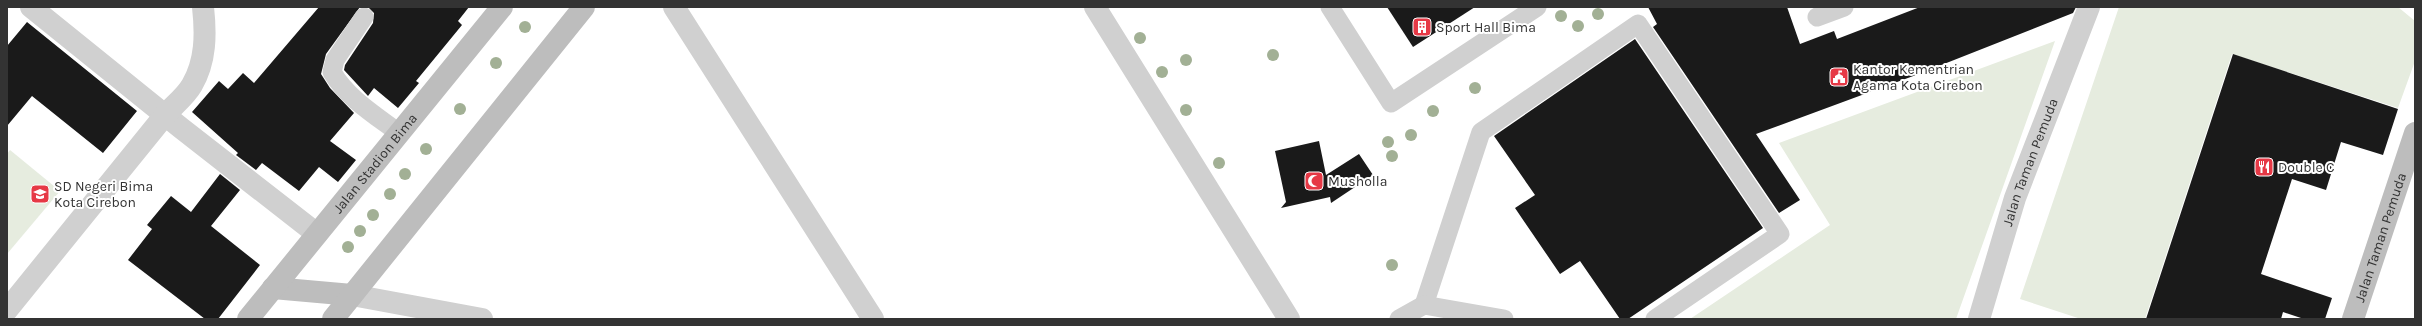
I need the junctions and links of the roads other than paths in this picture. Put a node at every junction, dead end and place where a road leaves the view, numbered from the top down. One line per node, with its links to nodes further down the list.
1 (31, 7): 13 (street)
2 (202, 7): 13 (street)
3 (502, 7): 14 (street, Jalan Stadion Bima)
4 (584, 7): 18 (street)
5 (674, 7): 24 (street)
6 (1095, 7): 25 (street)
7 (1330, 7): 8 (lane)
8 (1537, 7)
9 (1844, 7): 12 (lane)
10 (2089, 7): 29 (street, Jalan Taman Pemuda)
11 (364, 17): 14 (lane)
12 (1817, 17)
13 (164, 115): 16 (street); 20 (street)
14 (399, 133): 16 (street, Jalan Stadion Bima)
15 (2415, 133): 30 (street, Jalan Taman Pemuda)
16 (317, 234): 17 (street, Jalan Stadion Bima)
17 (273, 288): 18 (street); 21 (street, Jalan Stadion Bima)
18 (352, 295): 22 (street); 23 (street)
19 (1424, 304): 26 (lane); 27 (lane); 28 (lane)
20 (7, 310)
21 (248, 319)
22 (333, 319)
23 (482, 319)
24 (872, 319)
25 (1289, 319)
26 (1399, 319)
27 (1504, 319)
28 (1655, 319)
29 (1979, 319)
30 (2353, 319)

